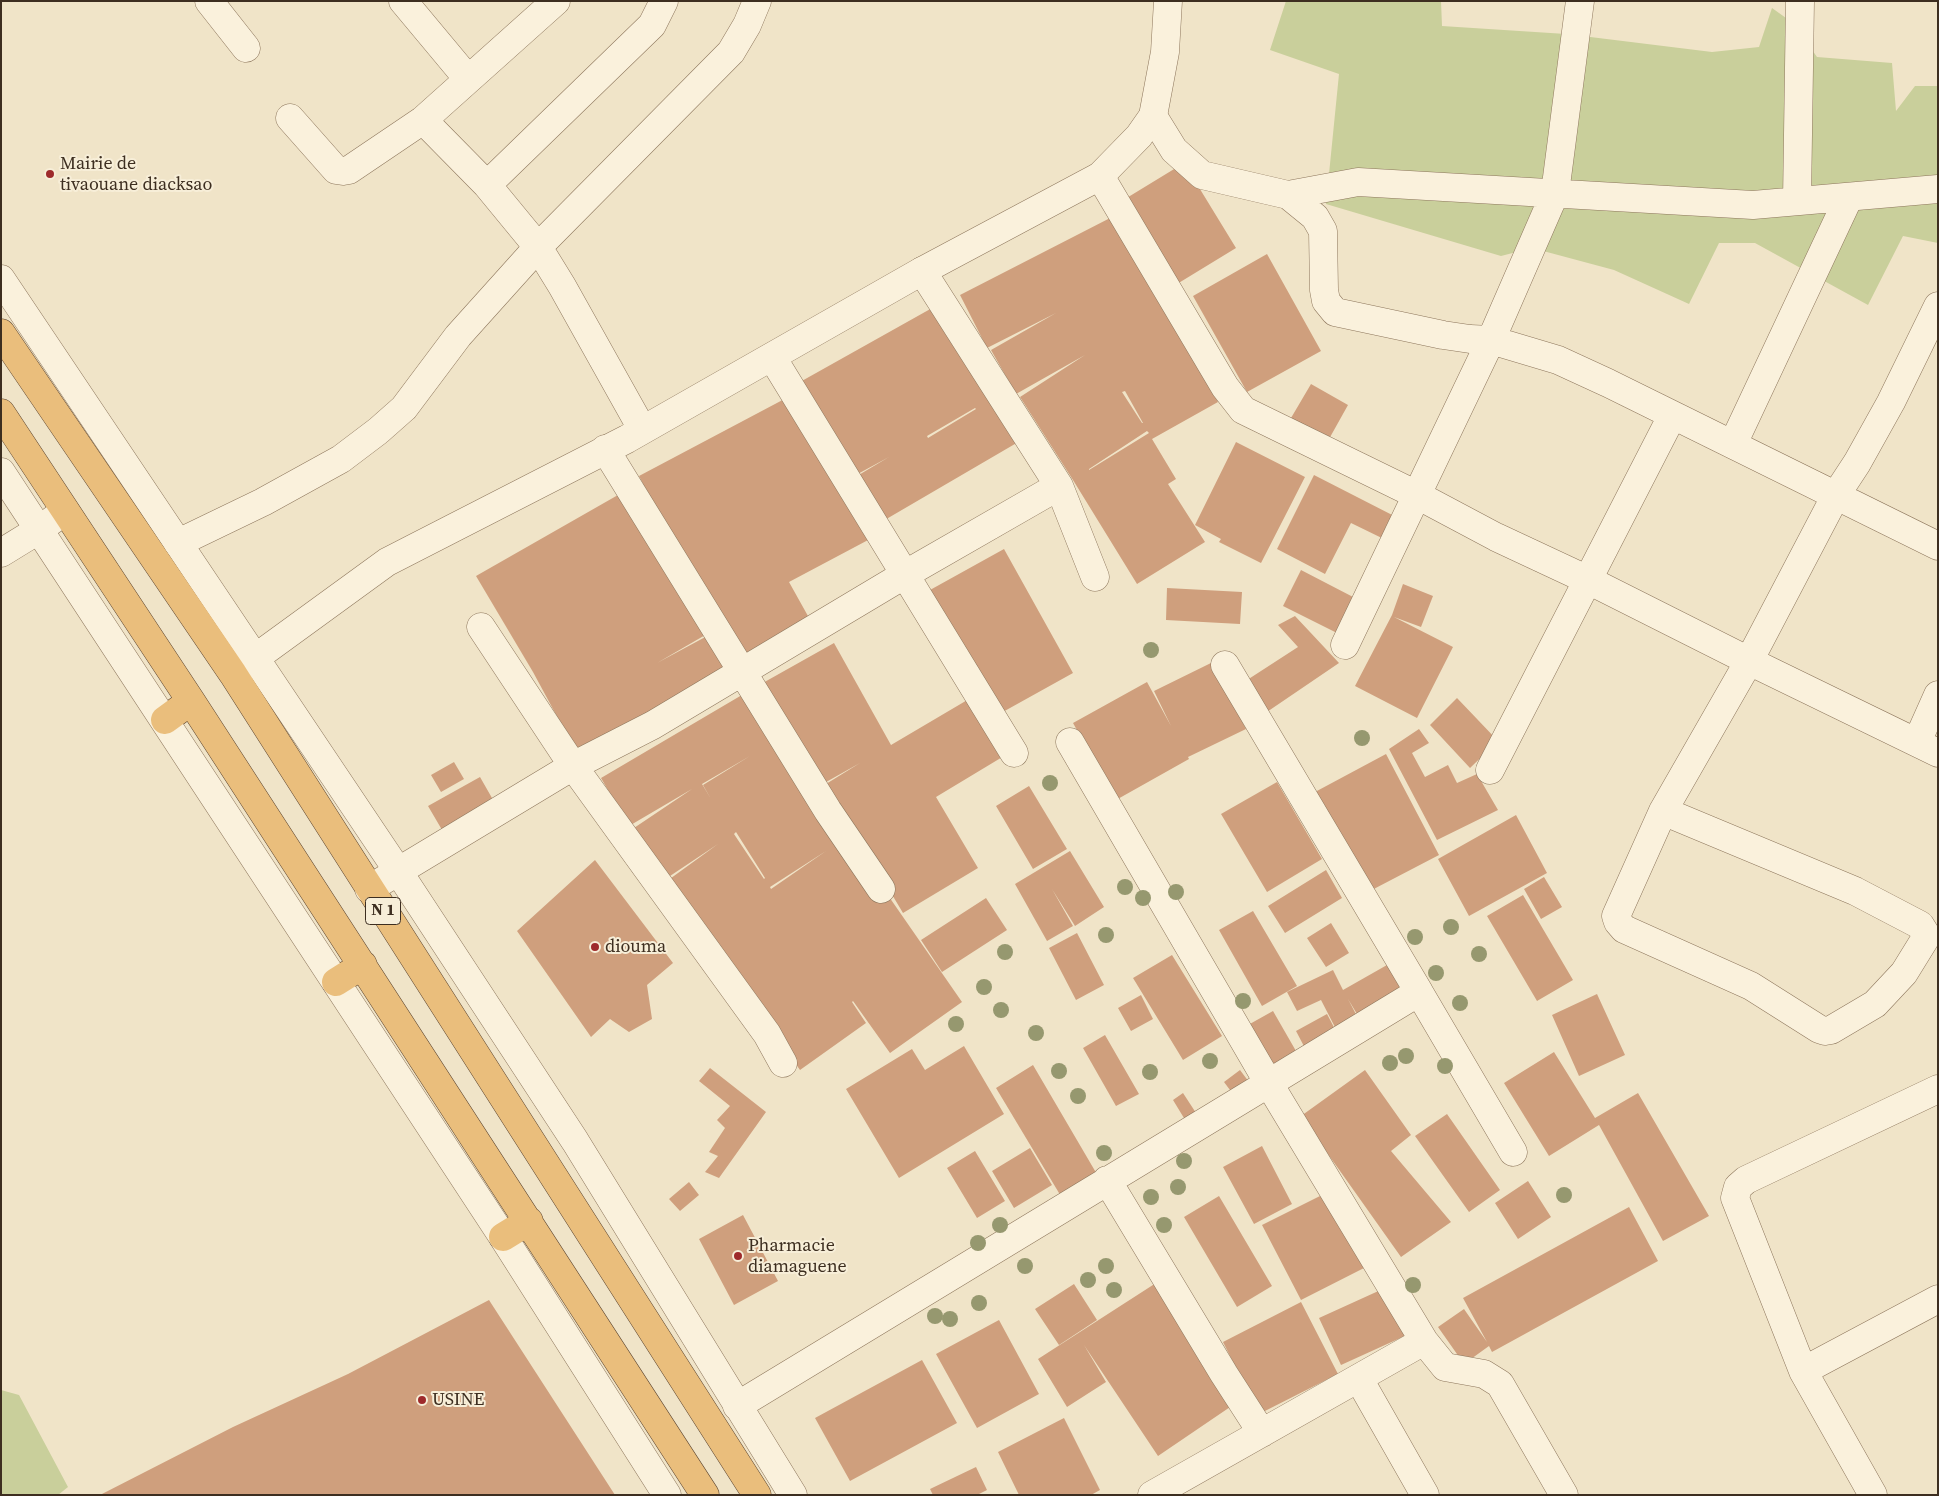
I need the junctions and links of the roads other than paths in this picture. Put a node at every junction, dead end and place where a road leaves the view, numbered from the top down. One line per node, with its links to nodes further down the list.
1 (210, 1): 9 (street)
2 (404, 1): 10 (street)
3 (556, 1): 10 (street)
4 (664, 1): 15 (street)
5 (757, 1): 21 (street)
6 (1168, 1): 11 (street)
7 (1580, 1): 17 (street)
8 (1800, 1): 20 (street)
9 (246, 48)
10 (468, 80): 13 (street)
11 (1153, 116): 14 (street); 18 (street)
12 (290, 118): 13 (street)
13 (423, 120): 15 (street)
14 (1100, 176): 22 (street); 35 (street)
15 (487, 185): 21 (street)
16 (1938, 189): 19 (street)
17 (1555, 194): 18 (street); 20 (street); 26 (street)
18 (1288, 195): 26 (street)
19 (1849, 197): 20 (street); 31 (street)
20 (1797, 201)
21 (538, 247): 30 (street); 39 (street)
22 (922, 271): 27 (street); 34 (street)
23 (1, 279): 39 (street)
24 (1938, 306): 36 (street)
25 (1, 332): 51 (highway, N 1)
26 (1491, 340): 29 (street); 35 (street)
27 (772, 357): 30 (street); 42 (street)
28 (1, 412): 37 (highway, N 1)
29 (1672, 416): 31 (street); 44 (street)
30 (642, 429): 32 (street)
31 (1733, 444): 36 (street)
32 (605, 449): 47 (street); 50 (street)
33 (1, 472): 38 (street)
34 (1059, 486): 42 (street); 43 (street)
35 (1417, 495): 44 (street); 46 (street)
36 (1836, 495): 40 (street); 48 (street)
37 (65, 511): 38 (street); 53 (highway, N 1)
38 (40, 530): 41 (street); 54 (street)
39 (178, 543): 47 (street)
40 (1938, 546)
41 (1, 554)
42 (904, 575): 50 (street); 57 (street)
43 (1095, 577)
44 (1588, 580): 48 (street); 59 (street)
45 (481, 627): 58 (street)
46 (1345, 644)
47 (256, 659): 51 (street); 61 (street)
48 (1749, 661): 56 (street); 60 (street)
49 (1225, 665): 66 (street)
50 (742, 672): 58 (street); 63 (street)
51 (233, 674): 62 (highway, N 1)
52 (1938, 695): 56 (street)
53 (191, 701): 54 (highway); 64 (highway, N 1)
54 (165, 720): 65 (street)
55 (1070, 742): 68 (street)
56 (1928, 748)
57 (1014, 753)
58 (573, 766): 61 (street); 67 (street)
59 (1490, 770)
60 (1663, 811): 60 (street)
61 (398, 871): 62 (street); 78 (street)
62 (369, 889): 82 (highway, N 1)
63 (881, 889)
64 (363, 965): 65 (highway); 72 (highway, N 1)
65 (336, 982): 73 (street)
66 (1419, 992): 68 (street); 70 (street)
67 (783, 1063)
68 (1268, 1082): 71 (street); 75 (street)
69 (1938, 1089): 76 (street)
70 (1512, 1152)
71 (1107, 1180): 78 (street); 79 (street)
72 (529, 1221): 73 (highway); 81 (highway, N 1)
73 (503, 1237): 80 (street)
74 (1938, 1298): 76 (street)
75 (1424, 1341): 77 (street); 86 (street)
76 (1803, 1371): 87 (street)
77 (1359, 1379): 79 (street); 85 (street)
78 (737, 1406): 83 (street)
79 (1262, 1433): 84 (street)
80 (667, 1495)
81 (705, 1495)
82 (757, 1495)
83 (793, 1495)
84 (1152, 1495)
85 (1425, 1495)
86 (1564, 1495)
87 (1873, 1495)

